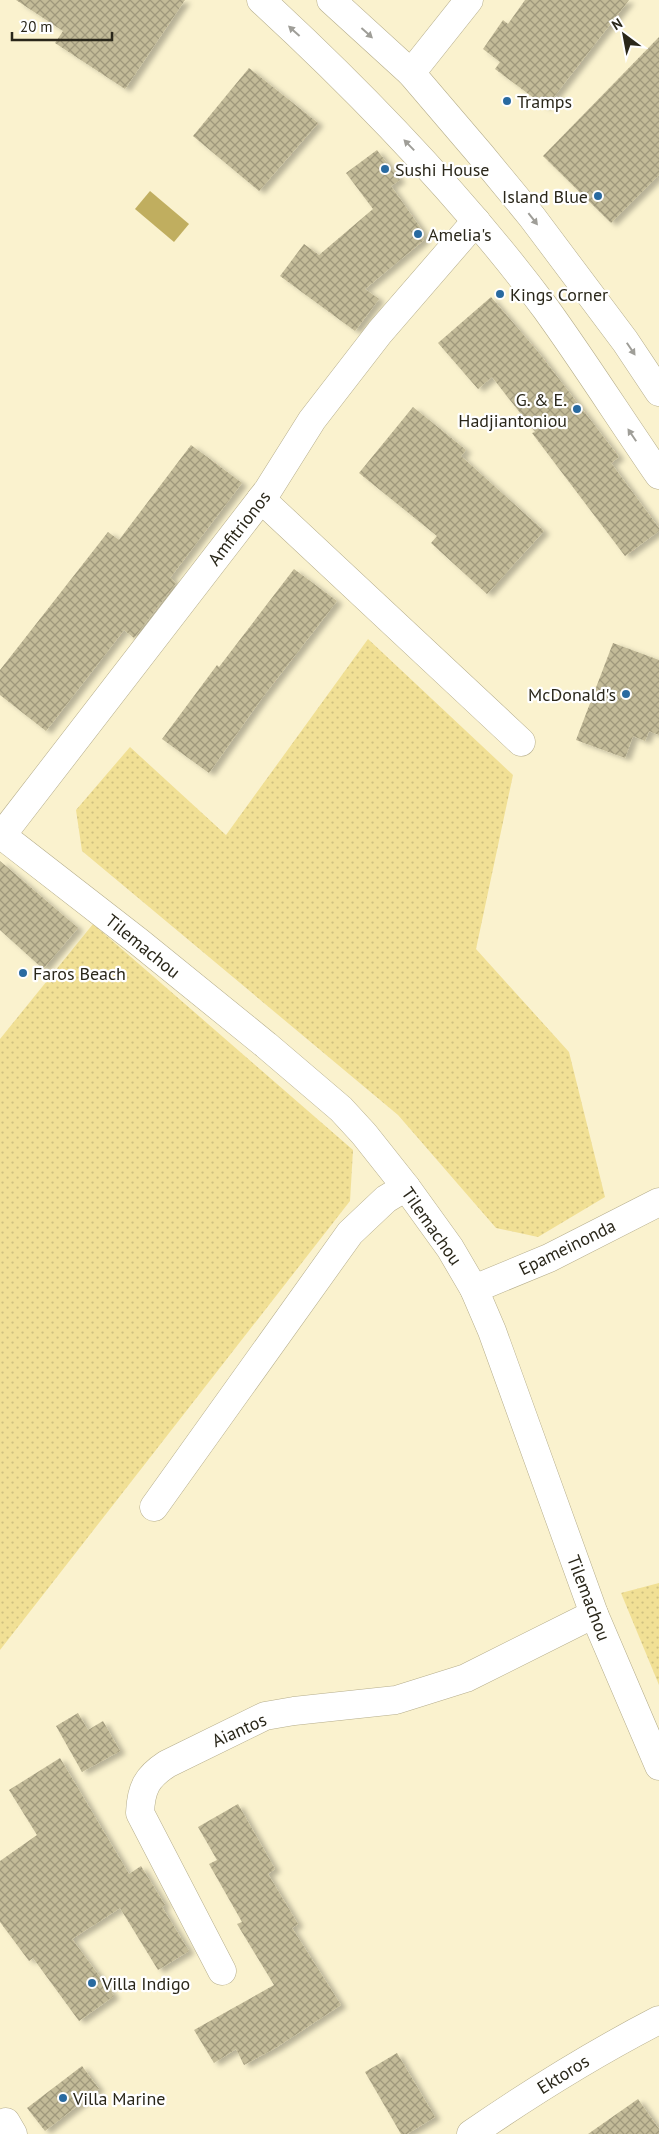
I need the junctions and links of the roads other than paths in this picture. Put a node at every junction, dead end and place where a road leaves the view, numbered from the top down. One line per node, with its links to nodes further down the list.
1 (261, 0): 5 (street, one-way to 1)
2 (331, 0): 4 (street, one-way to 4)
3 (469, 0): 4 (street)
4 (411, 73): 6 (street, one-way to 6)
5 (476, 221): 7 (street, one-way to 5); 8 (street, Amfitrionos)
6 (659, 392)
7 (659, 475)
8 (261, 499): 9 (street); 10 (street, Amfitrionos)
9 (521, 742)
10 (1, 834): 11 (street, Tilemachou)
11 (406, 1187): 13 (street, Tilemachou); 14 (street)
12 (659, 1202): 13 (street, Epameinonda)
13 (474, 1289): 15 (street, Tilemachou)
14 (154, 1507)
15 (594, 1614): 16 (street, Tilemachou); 17 (street, Aiantos)
16 (659, 1766)
17 (222, 1971)
18 (659, 2020): 19 (street, Ektoros)
19 (471, 2134)

